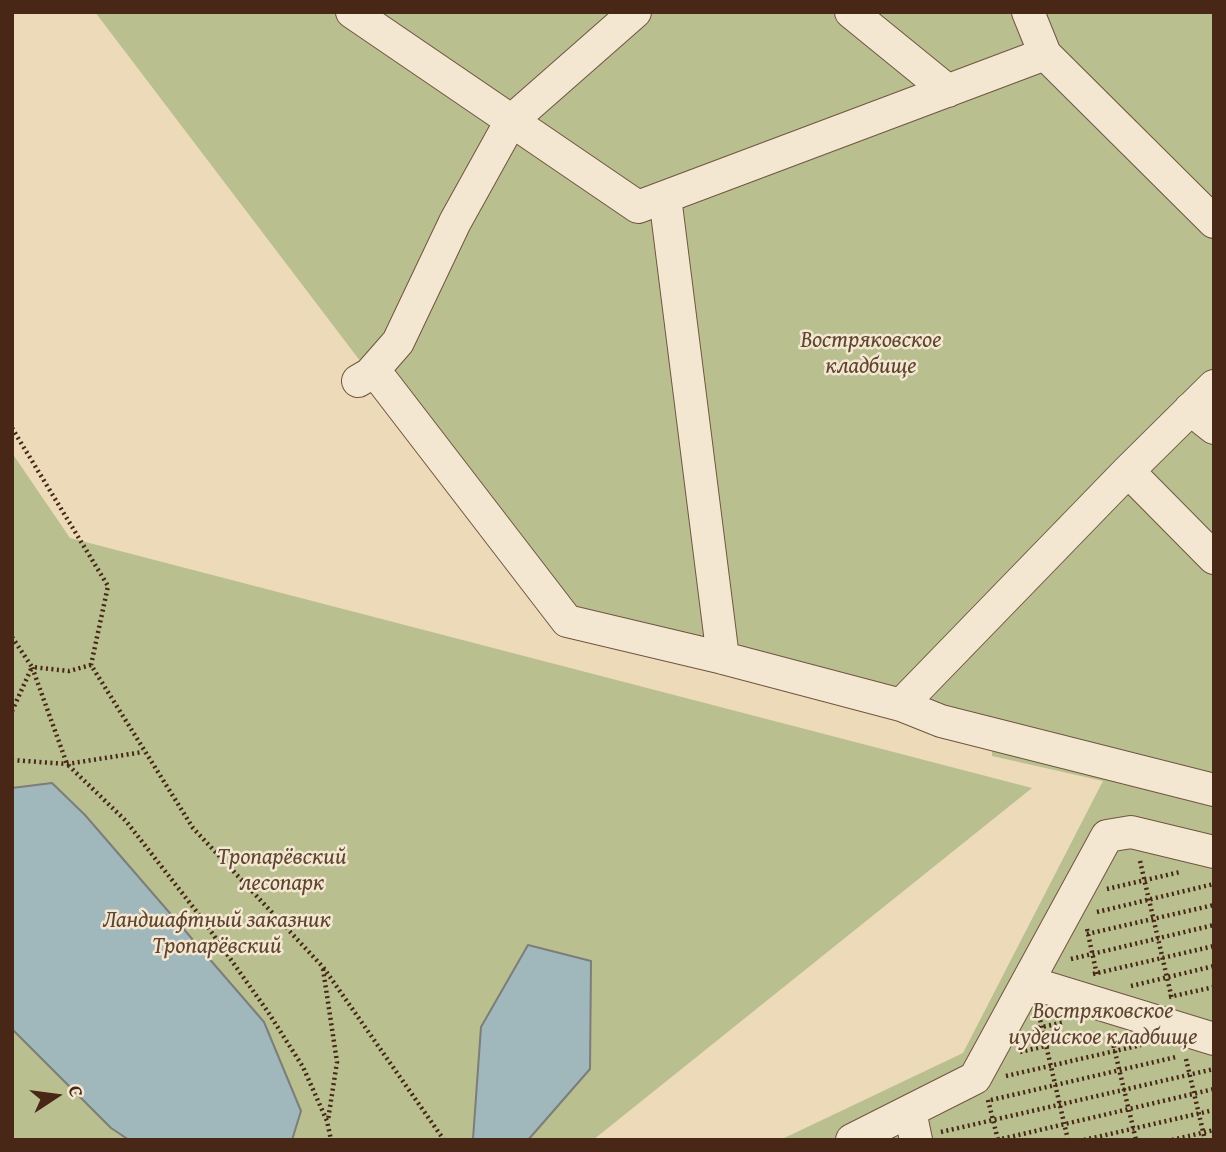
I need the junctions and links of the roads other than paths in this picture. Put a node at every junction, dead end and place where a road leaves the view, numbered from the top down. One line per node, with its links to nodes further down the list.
1 (352, 12): 7 (lane)
2 (635, 12): 7 (lane)
3 (851, 12): 6 (lane)
4 (1028, 12): 5 (lane)
5 (1045, 54): 6 (lane); 9 (lane)
6 (948, 91): 8 (lane)
7 (511, 121): 8 (lane); 14 (lane)
8 (665, 197): 14 (lane)
9 (1214, 222)
10 (1214, 386): 11 (lane)
11 (1202, 419): 12 (lane)
12 (1128, 471): 13 (lane); 15 (lane)
13 (1214, 558)
14 (723, 658): 15 (lane)
15 (901, 705): 16 (lane)
16 (1214, 790)
17 (1202, 861): 18 (lane)
18 (1044, 953): 19 (lane); 20 (lane)
19 (1214, 1039)
20 (914, 1130): 21 (lane)
21 (852, 1140)

